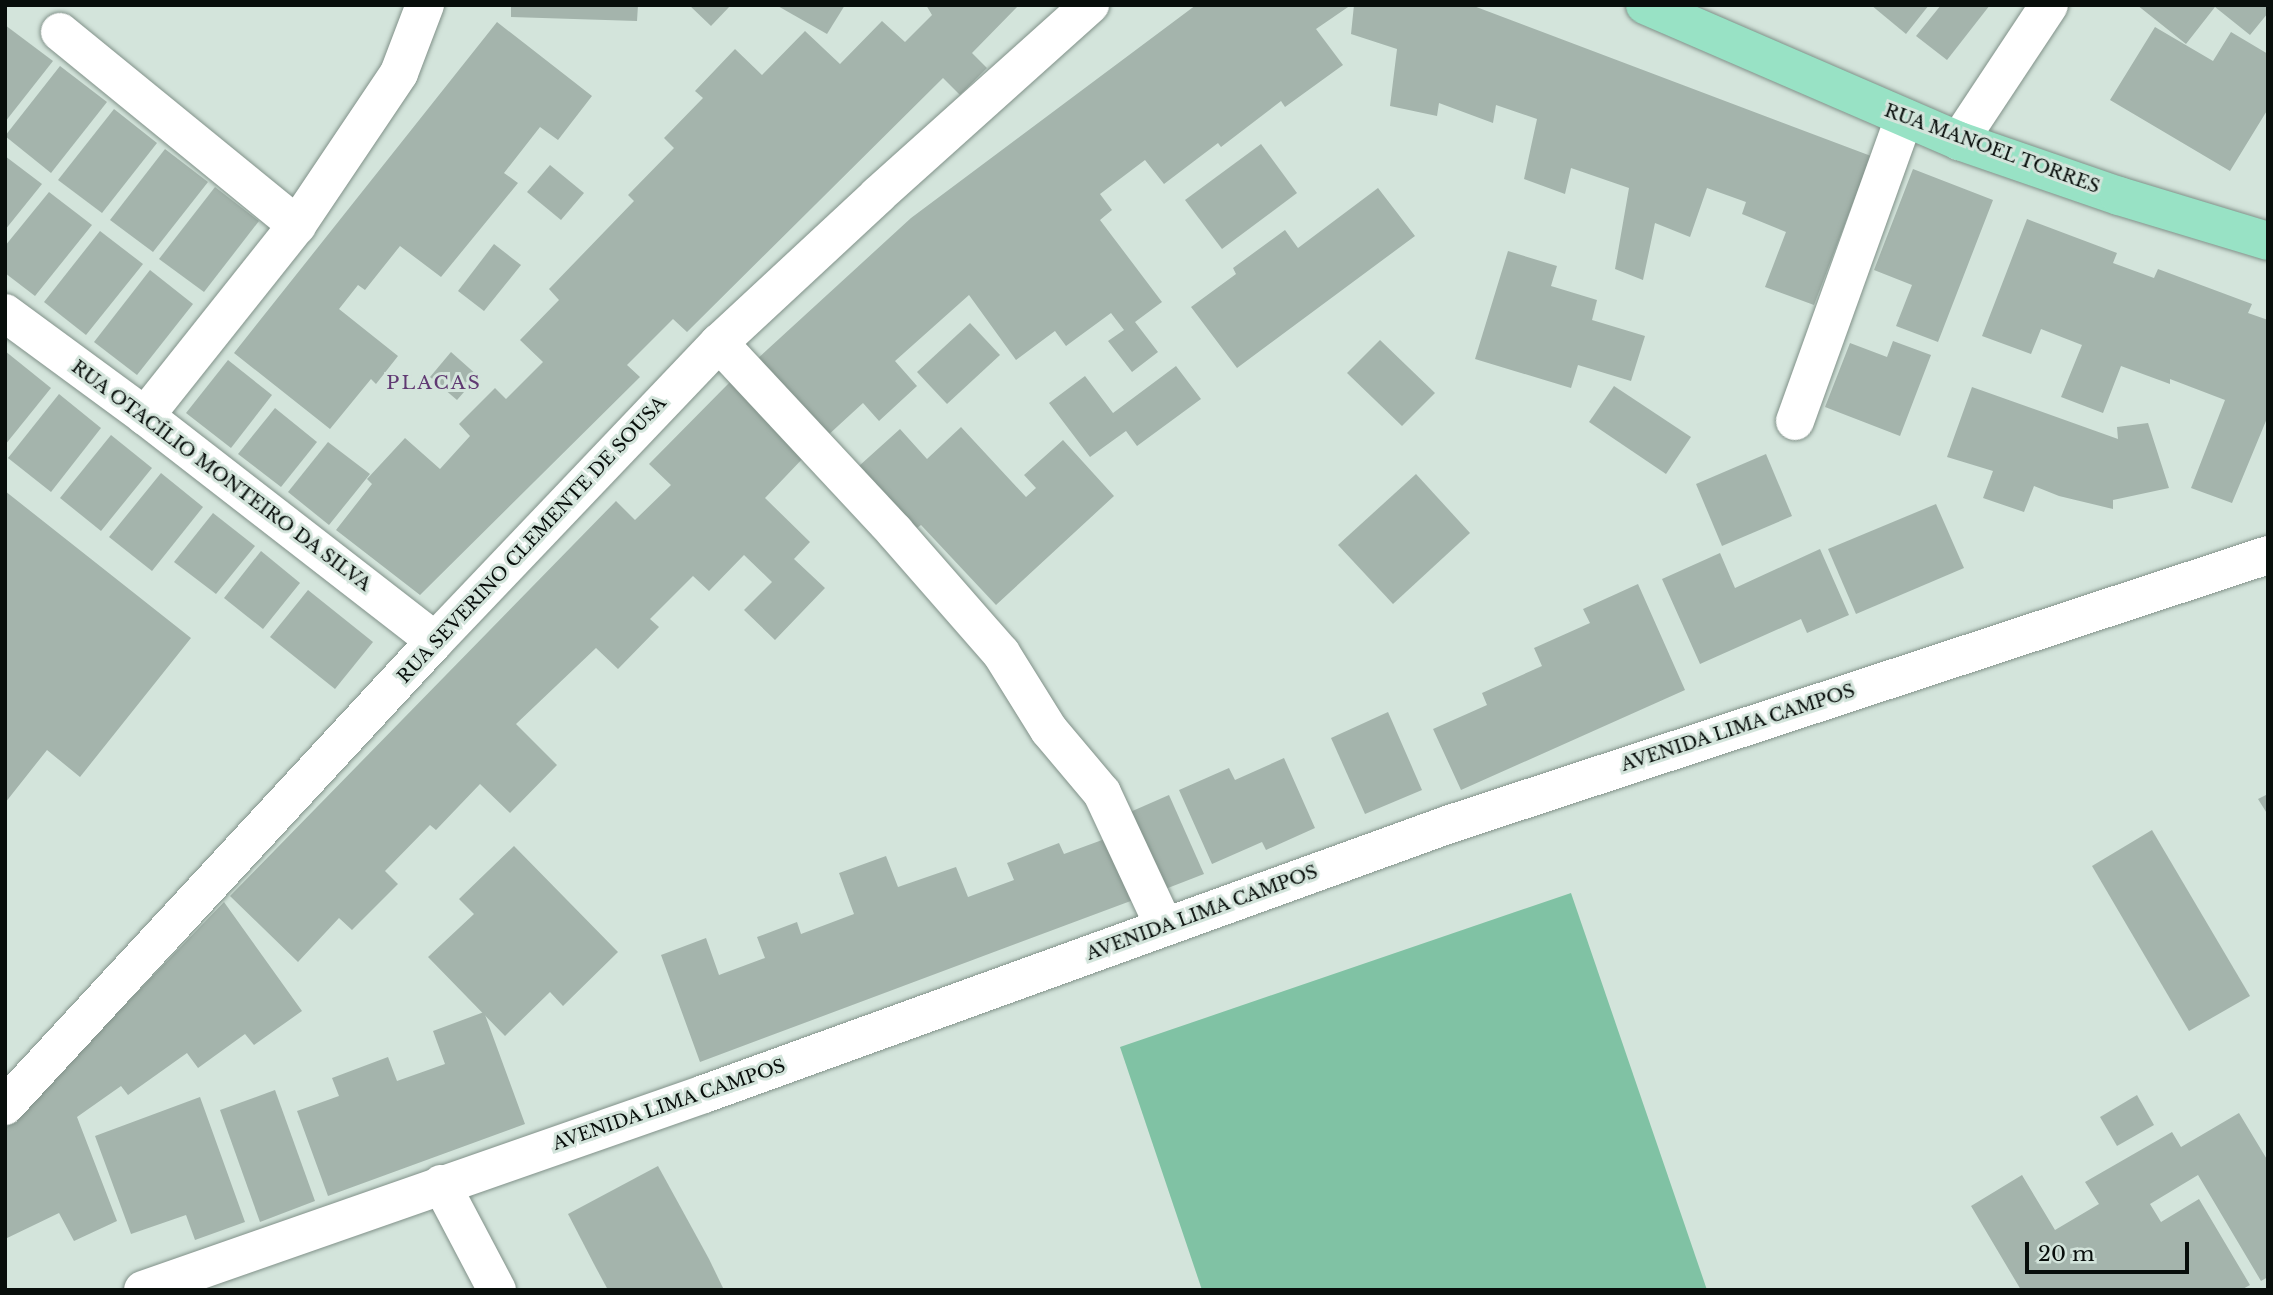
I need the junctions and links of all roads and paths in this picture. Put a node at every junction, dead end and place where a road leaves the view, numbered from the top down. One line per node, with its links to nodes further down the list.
1 (425, 5): 8 (street)
2 (1090, 5): 11 (street, RUA SEVERINO CLEMENTE DE SOUSA)
3 (1645, 5): 6 (main road, RUA MANOEL TORRES)
4 (2049, 5): 7 (street)
5 (60, 32): 8 (street)
6 (1904, 118): 7 (main road, RUA MANOEL TORRES); 13 (street)
7 (1959, 141): 9 (main road, RUA MANOEL TORRES)
8 (297, 225): 12 (street)
9 (2268, 241)
10 (5, 313): 12 (street, RUA OTACÍLIO MONTEIRO DA SILVA)
11 (719, 343): 15 (street, RUA SEVERINO CLEMENTE DE SOUSA); 16 (street)
12 (145, 416): 15 (street, RUA OTACÍLIO MONTEIRO DA SILVA)
13 (1795, 421)
14 (2268, 555): 16 (street, AVENIDA LIMA CAMPOS)
15 (436, 641): 17 (street, RUA SEVERINO CLEMENTE DE SOUSA)
16 (1164, 926): 18 (street, AVENIDA LIMA CAMPOS)
17 (5, 1106)
18 (441, 1184): 19 (street, AVENIDA LIMA CAMPOS); 20 (street)
19 (143, 1290)
20 (497, 1290)

